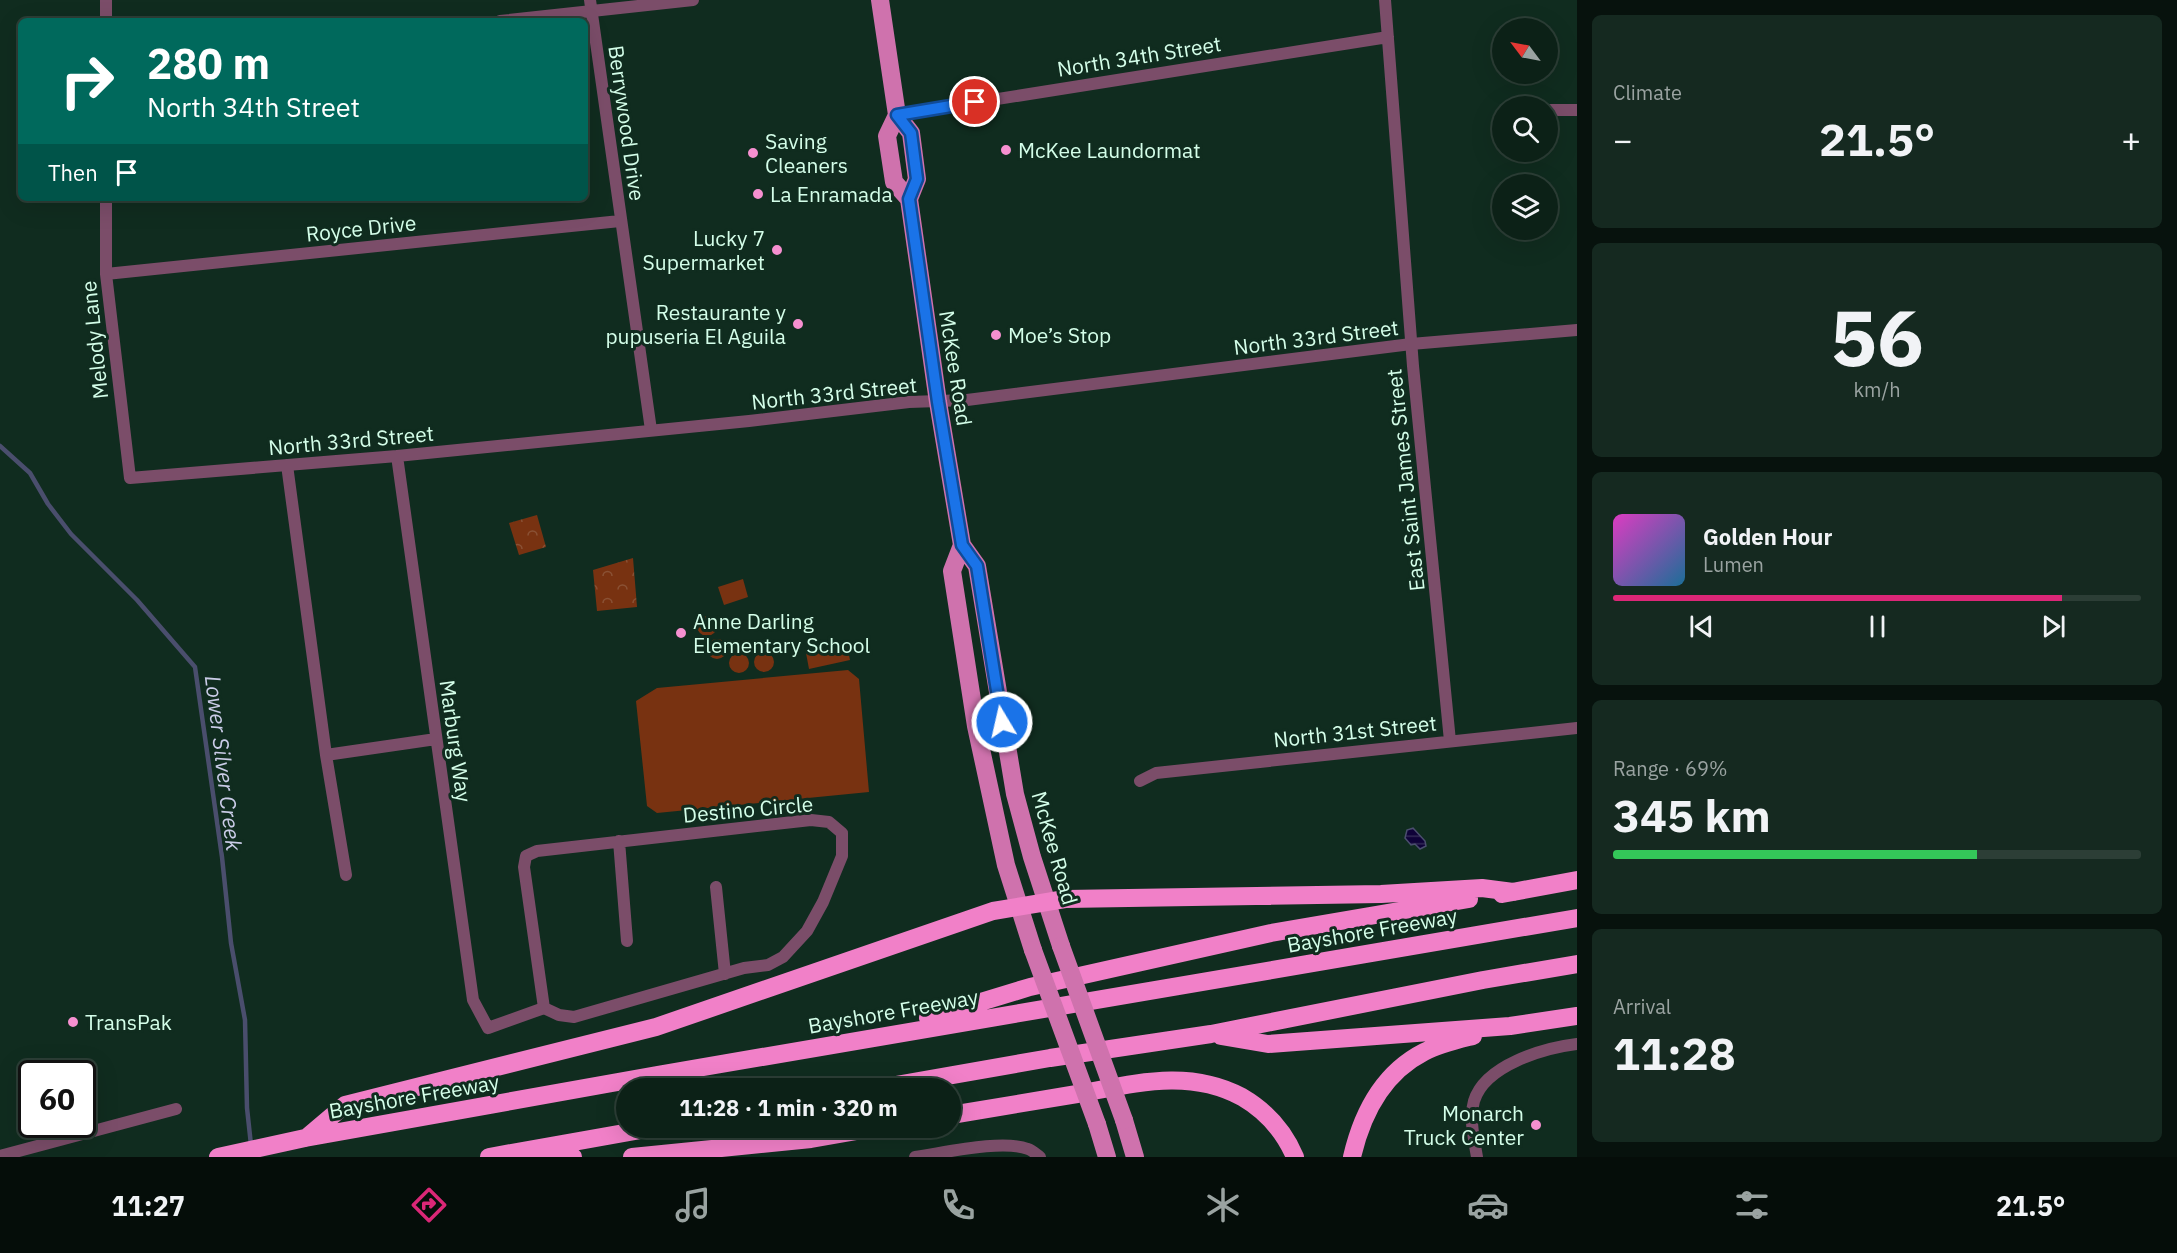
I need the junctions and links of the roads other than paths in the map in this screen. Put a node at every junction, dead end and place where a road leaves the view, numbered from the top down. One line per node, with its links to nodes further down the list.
1 (106, 0): 6 (street)
2 (693, 0): 5 (street)
3 (880, 0): 11 (main road, McKee Road)
4 (1385, 0): 8 (street, East Saint James Street)
5 (591, 5): 7 (street); 13 (street, Berrywood Drive)
6 (106, 18)
7 (517, 18)
8 (1388, 37): 11 (street, North 34th Street); 16 (street, East Saint James Street)
9 (1558, 110): 10 (street)
10 (1577, 110)
11 (897, 115): 17 (main road, McKee Road)
12 (106, 201): 14 (street, Melody Lane)
13 (620, 221): 14 (street, Royce Drive); 18 (street, Berrywood Drive)
14 (106, 274): 21 (street, Melody Lane)
15 (1577, 330): 16 (street, North 33rd Street)
16 (1411, 344): 17 (street, North 33rd Street); 25 (street, East Saint James Street)
17 (938, 402): 18 (street, North 33rd Street); 22 (main road, McKee Road)
18 (651, 430): 19 (street, North 33rd Street)
19 (397, 456): 20 (street, North 33rd Street); 24 (street, Marburg Way)
20 (286, 465): 21 (street, North 33rd Street); 26 (street)
21 (130, 478)
22 (962, 545): 33 (main road, McKee Road); 34 (main road, McKee Road)
23 (1577, 728): 25 (street, North 31st Street)
24 (436, 739): 26 (street); 39 (street, Marburg Way)
25 (1450, 741): 27 (street, North 31st Street)
26 (326, 755): 29 (street)
27 (1140, 781)
28 (619, 841): 36 (street); 38 (street, Destino Circle); 39 (street, Destino Circle)
29 (346, 875)
30 (1577, 880): 32 (highway)
31 (716, 887): 38 (street)
32 (1513, 892): 33 (highway); 43 (highway)
33 (1046, 901): 34 (highway); 60 (main road, McKee Road, bridge)
34 (1020, 906): 49 (highway); 59 (main road, McKee Road, bridge)
35 (1577, 918): 43 (highway, Bayshore Freeway)
36 (627, 941)
37 (1577, 964): 42 (highway)
38 (725, 974): 39 (street, Destino Circle)
39 (544, 1008)
40 (1577, 1016): 41 (highway)
41 (1510, 1026): 42 (highway); 62 (highway)
42 (1210, 1034): 45 (highway)
43 (854, 1040): 49 (highway, Bayshore Freeway)
44 (1577, 1044): 63 (street)
45 (936, 1078)
46 (176, 1109): 54 (street)
47 (961, 1113): 61 (highway)
48 (616, 1134): 51 (highway)
49 (305, 1138): 53 (highway, Bayshore Freeway)
50 (812, 1138): 57 (highway)
51 (537, 1148): 55 (highway); 56 (highway)
52 (1035, 1153): 58 (street)
53 (226, 1155)
54 (0, 1156)
55 (489, 1157)
56 (573, 1157)
57 (632, 1157)
58 (915, 1157)
59 (1107, 1157)
60 (1135, 1157)
61 (1295, 1157)
62 (1352, 1157)
63 (1477, 1157)

